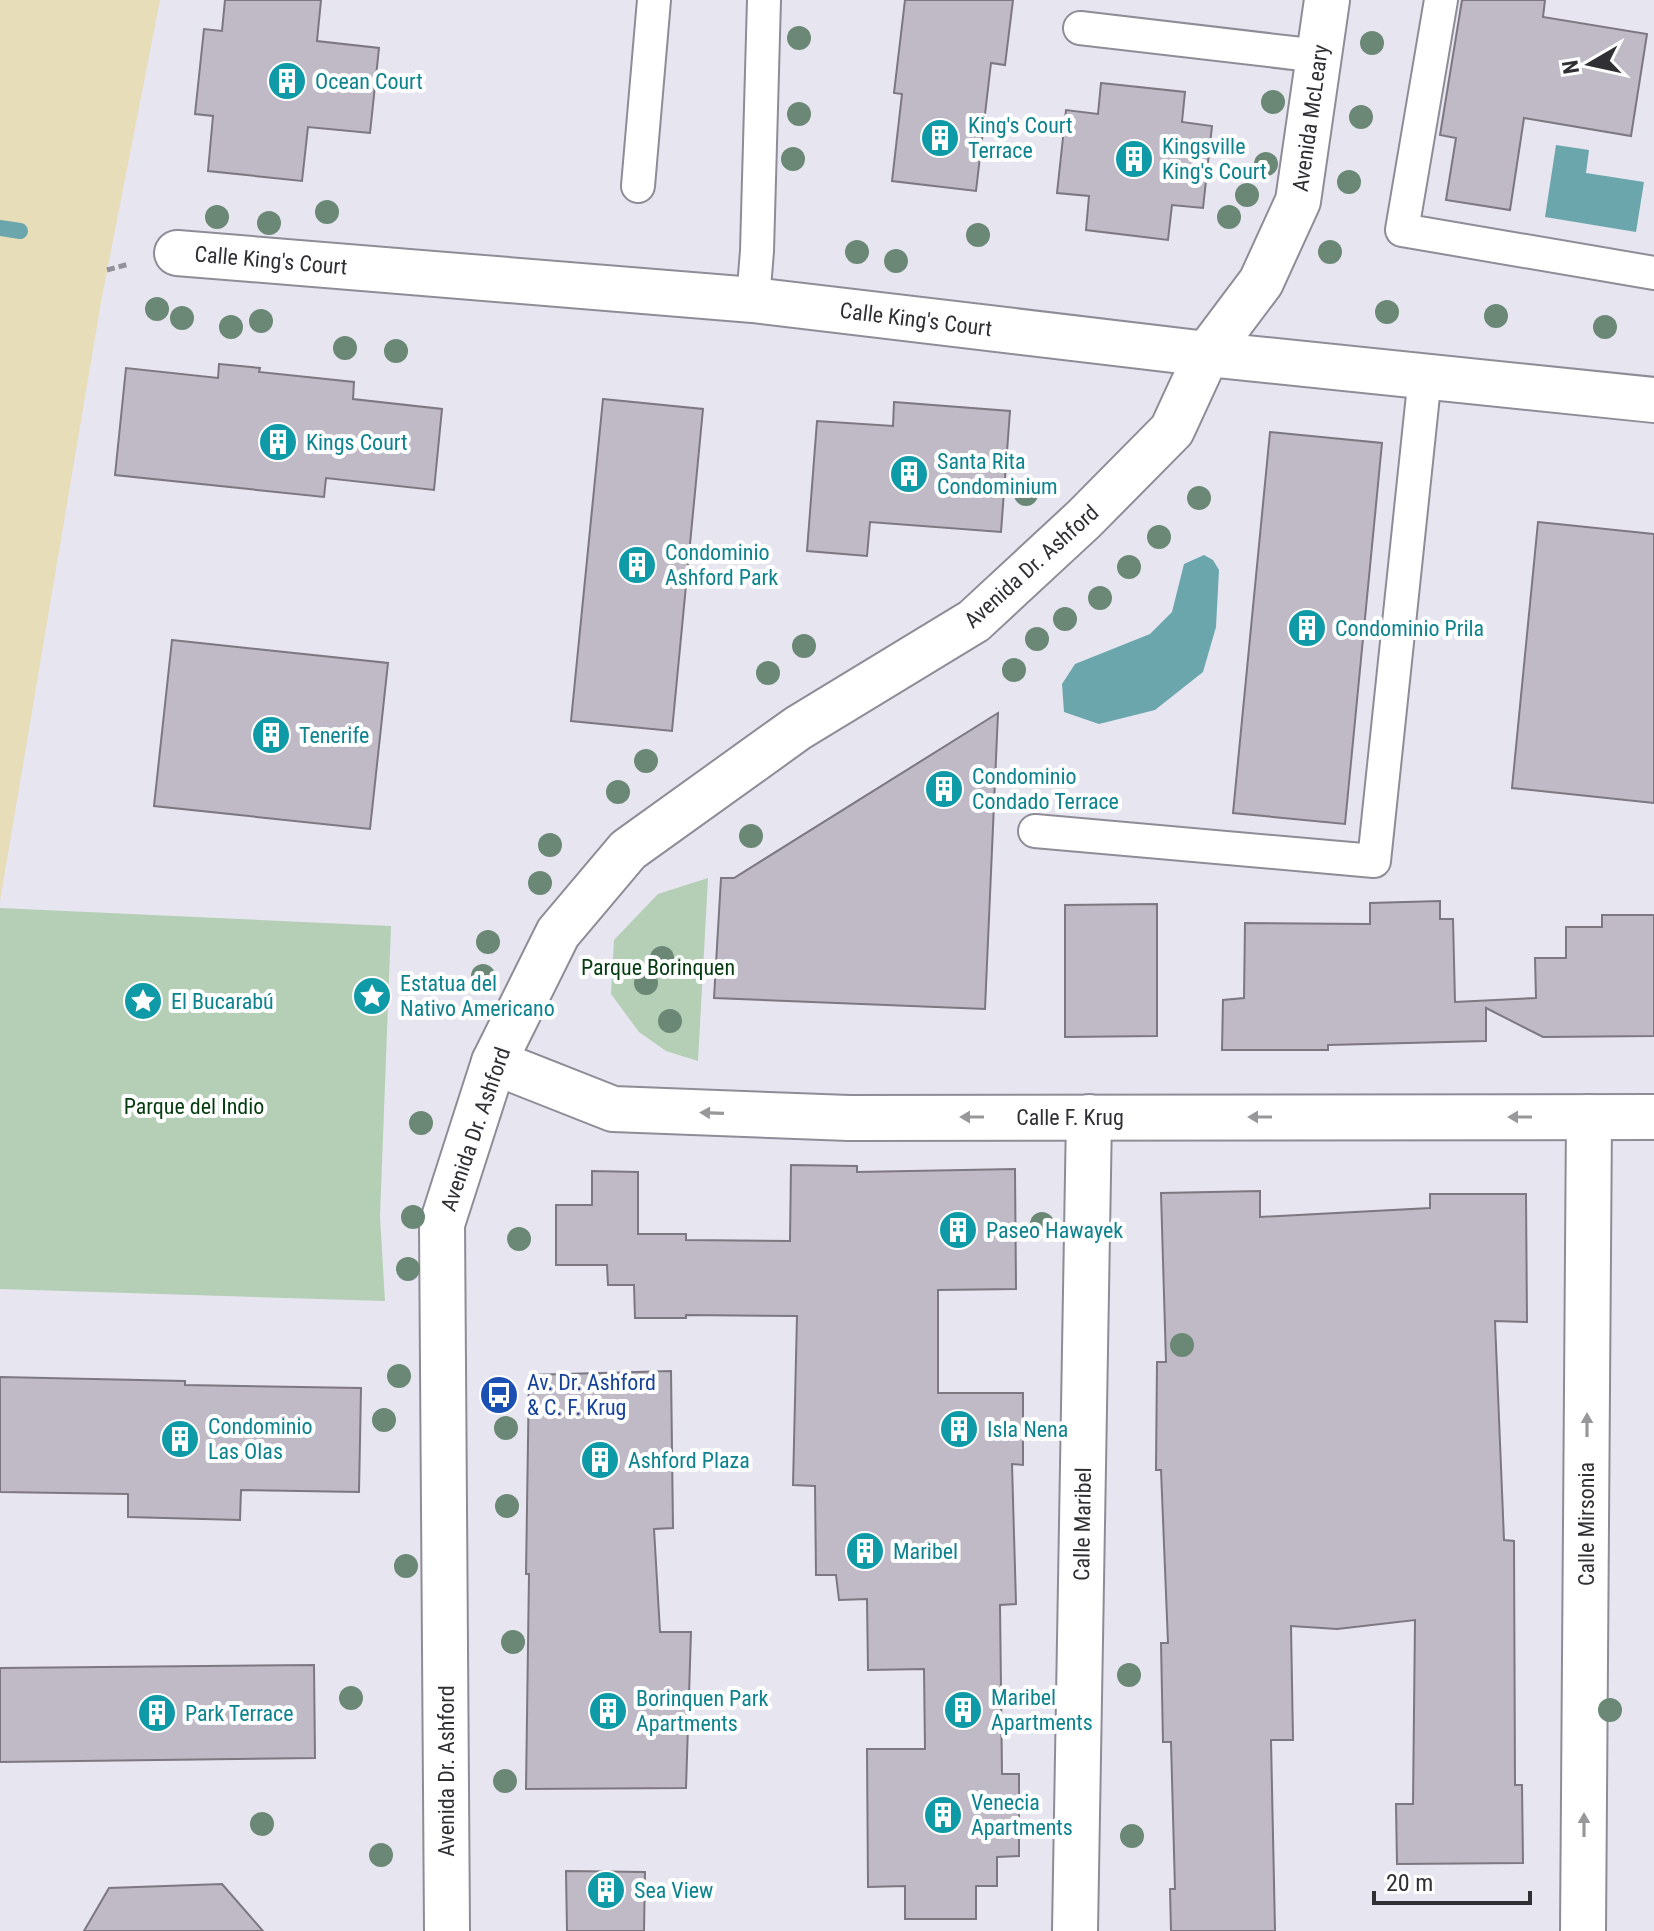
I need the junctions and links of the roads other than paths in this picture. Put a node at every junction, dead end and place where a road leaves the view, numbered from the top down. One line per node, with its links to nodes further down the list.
1 (654, 0): 7 (lane)
2 (764, 0): 10 (lane)
3 (1327, 0): 6 (street, Avenida McLeary)
4 (1441, 0): 9 (lane)
5 (1080, 28): 6 (lane)
6 (1319, 56): 11 (street, Avenida McLeary)
7 (638, 186)
8 (177, 253): 10 (street, Calle King's Court)
9 (1654, 273)
10 (753, 300): 11 (street, Calle King's Court)
11 (1207, 354): 12 (street, Calle King's Court); 15 (street, Avenida Dr. Ashford)
12 (1425, 376): 13 (street, Calle King's Court); 14 (lane)
13 (1653, 395)
14 (1035, 831)
15 (494, 1062): 16 (street, Calle F. Krug, one-way to 15); 19 (street, Avenida Dr. Ashford)
16 (1089, 1117): 17 (street, Calle F. Krug, one-way to 16); 20 (street, Calle Maribel)
17 (1589, 1117): 18 (street, Calle F. Krug); 21 (street, Calle Mirsonia, one-way to 17)
18 (1654, 1117)
19 (447, 1931)
20 (1075, 1931)
21 (1583, 1931)

